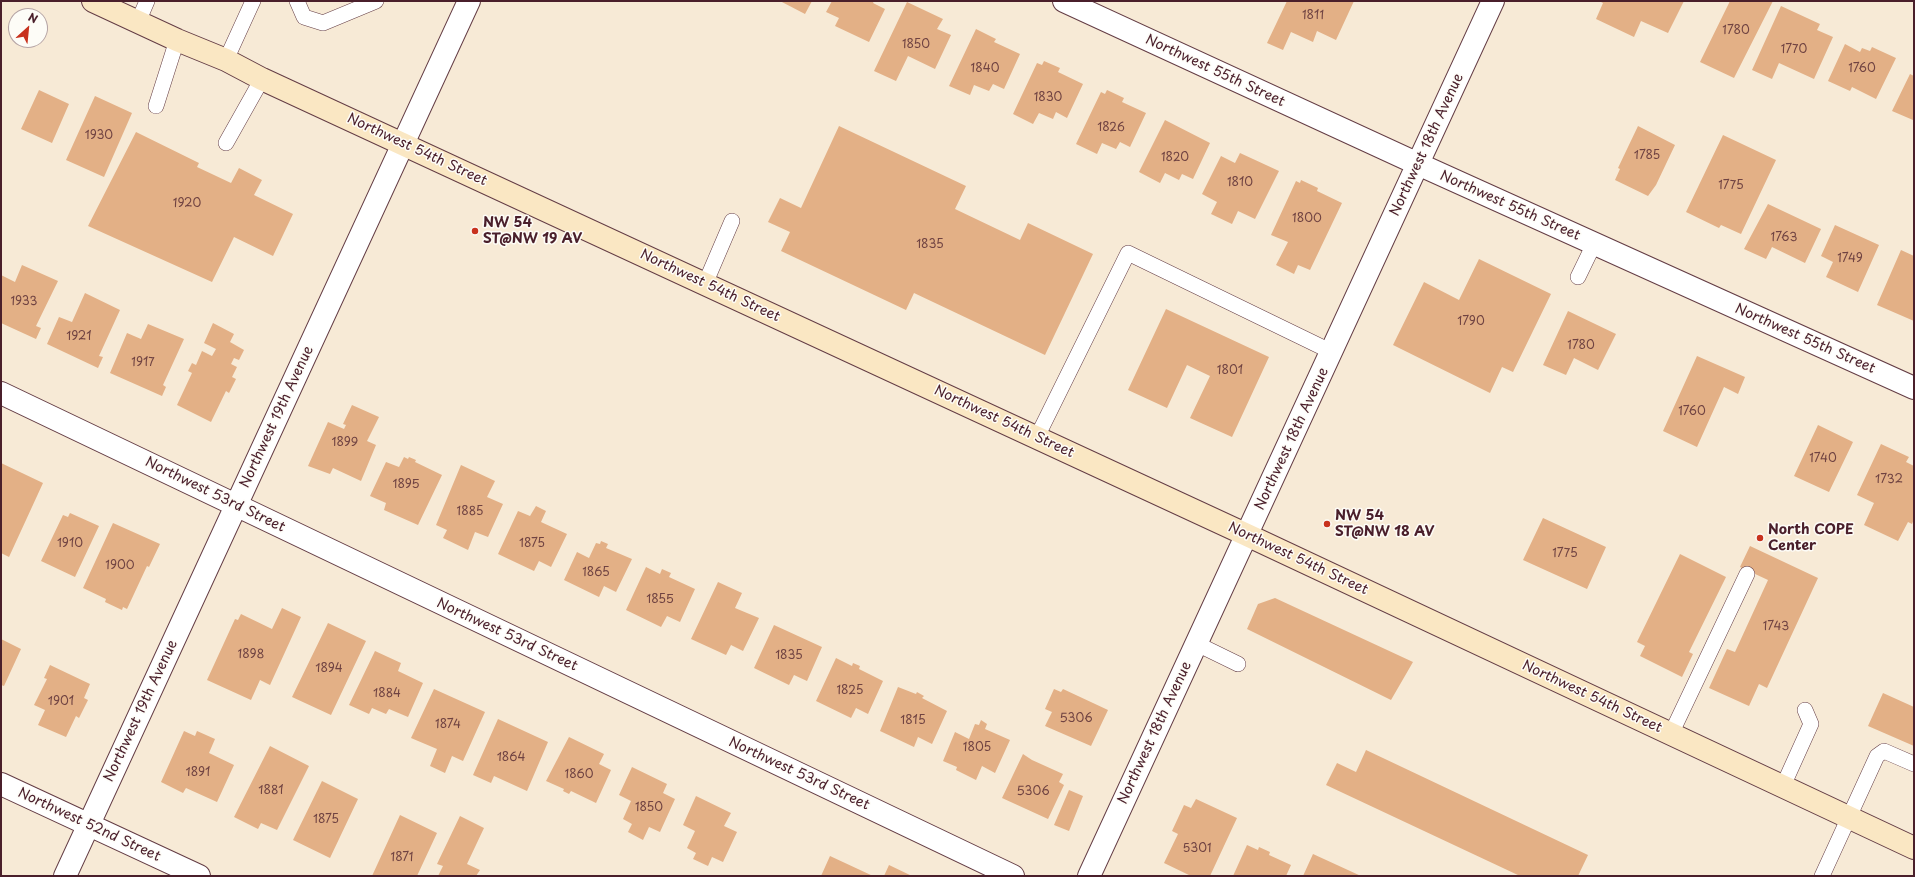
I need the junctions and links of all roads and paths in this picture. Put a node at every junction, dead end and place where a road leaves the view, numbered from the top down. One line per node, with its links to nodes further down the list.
1 (93, 1): 9 (main road, Northwest 54th Street)
2 (147, 1): 9 (lane)
3 (253, 1): 11 (lane)
4 (297, 1): 5 (lane)
5 (376, 1)
6 (469, 1): 15 (street, Northwest 19th Avenue)
7 (1064, 1): 16 (street, Northwest 55th Street)
8 (1493, 1): 16 (street, Northwest 18th Avenue)
9 (138, 22): 10 (main road, Northwest 54th Street)
10 (178, 40): 11 (main road, Northwest 54th Street); 13 (lane)
11 (226, 60): 12 (main road, Northwest 54th Street)
12 (262, 78): 14 (lane); 15 (main road, Northwest 54th Street)
13 (156, 106)
14 (226, 143)
15 (403, 144): 20 (main road, Northwest 54th Street); 25 (street, Northwest 19th Avenue)
16 (1418, 164): 18 (street, Northwest 55th Street); 21 (street, Northwest 18th Avenue)
17 (732, 221): 20 (lane)
18 (1594, 244): 19 (lane); 22 (street, Northwest 55th Street)
19 (1578, 277)
20 (705, 284): 24 (main road, Northwest 54th Street)
21 (1332, 352): 24 (lane); 26 (street, Northwest 18th Avenue)
22 (1914, 388)
23 (1, 393): 25 (street, Northwest 53rd Street)
24 (1037, 437): 26 (main road, Northwest 54th Street)
25 (236, 505): 36 (street, Northwest 19th Avenue); 40 (street, Northwest 53rd Street)
26 (1247, 535): 28 (street, Northwest 18th Avenue); 31 (main road, Northwest 54th Street)
27 (1747, 574): 31 (lane)
28 (1197, 644): 29 (lane); 41 (street, Northwest 18th Avenue)
29 (1238, 664)
30 (1805, 710): 34 (lane)
31 (1671, 734): 34 (main road, Northwest 54th Street)
32 (1914, 764): 35 (lane)
33 (1, 784): 36 (street, Northwest 52nd Street)
34 (1783, 786): 35 (main road, Northwest 54th Street)
35 (1850, 818): 37 (main road, Northwest 54th Street); 42 (lane)
36 (88, 825): 38 (street, Northwest 19th Avenue); 39 (street, Northwest 52nd Street)
37 (1914, 848)
38 (65, 876)
39 (199, 876)
40 (1013, 876)
41 (1089, 876)
42 (1822, 876)

